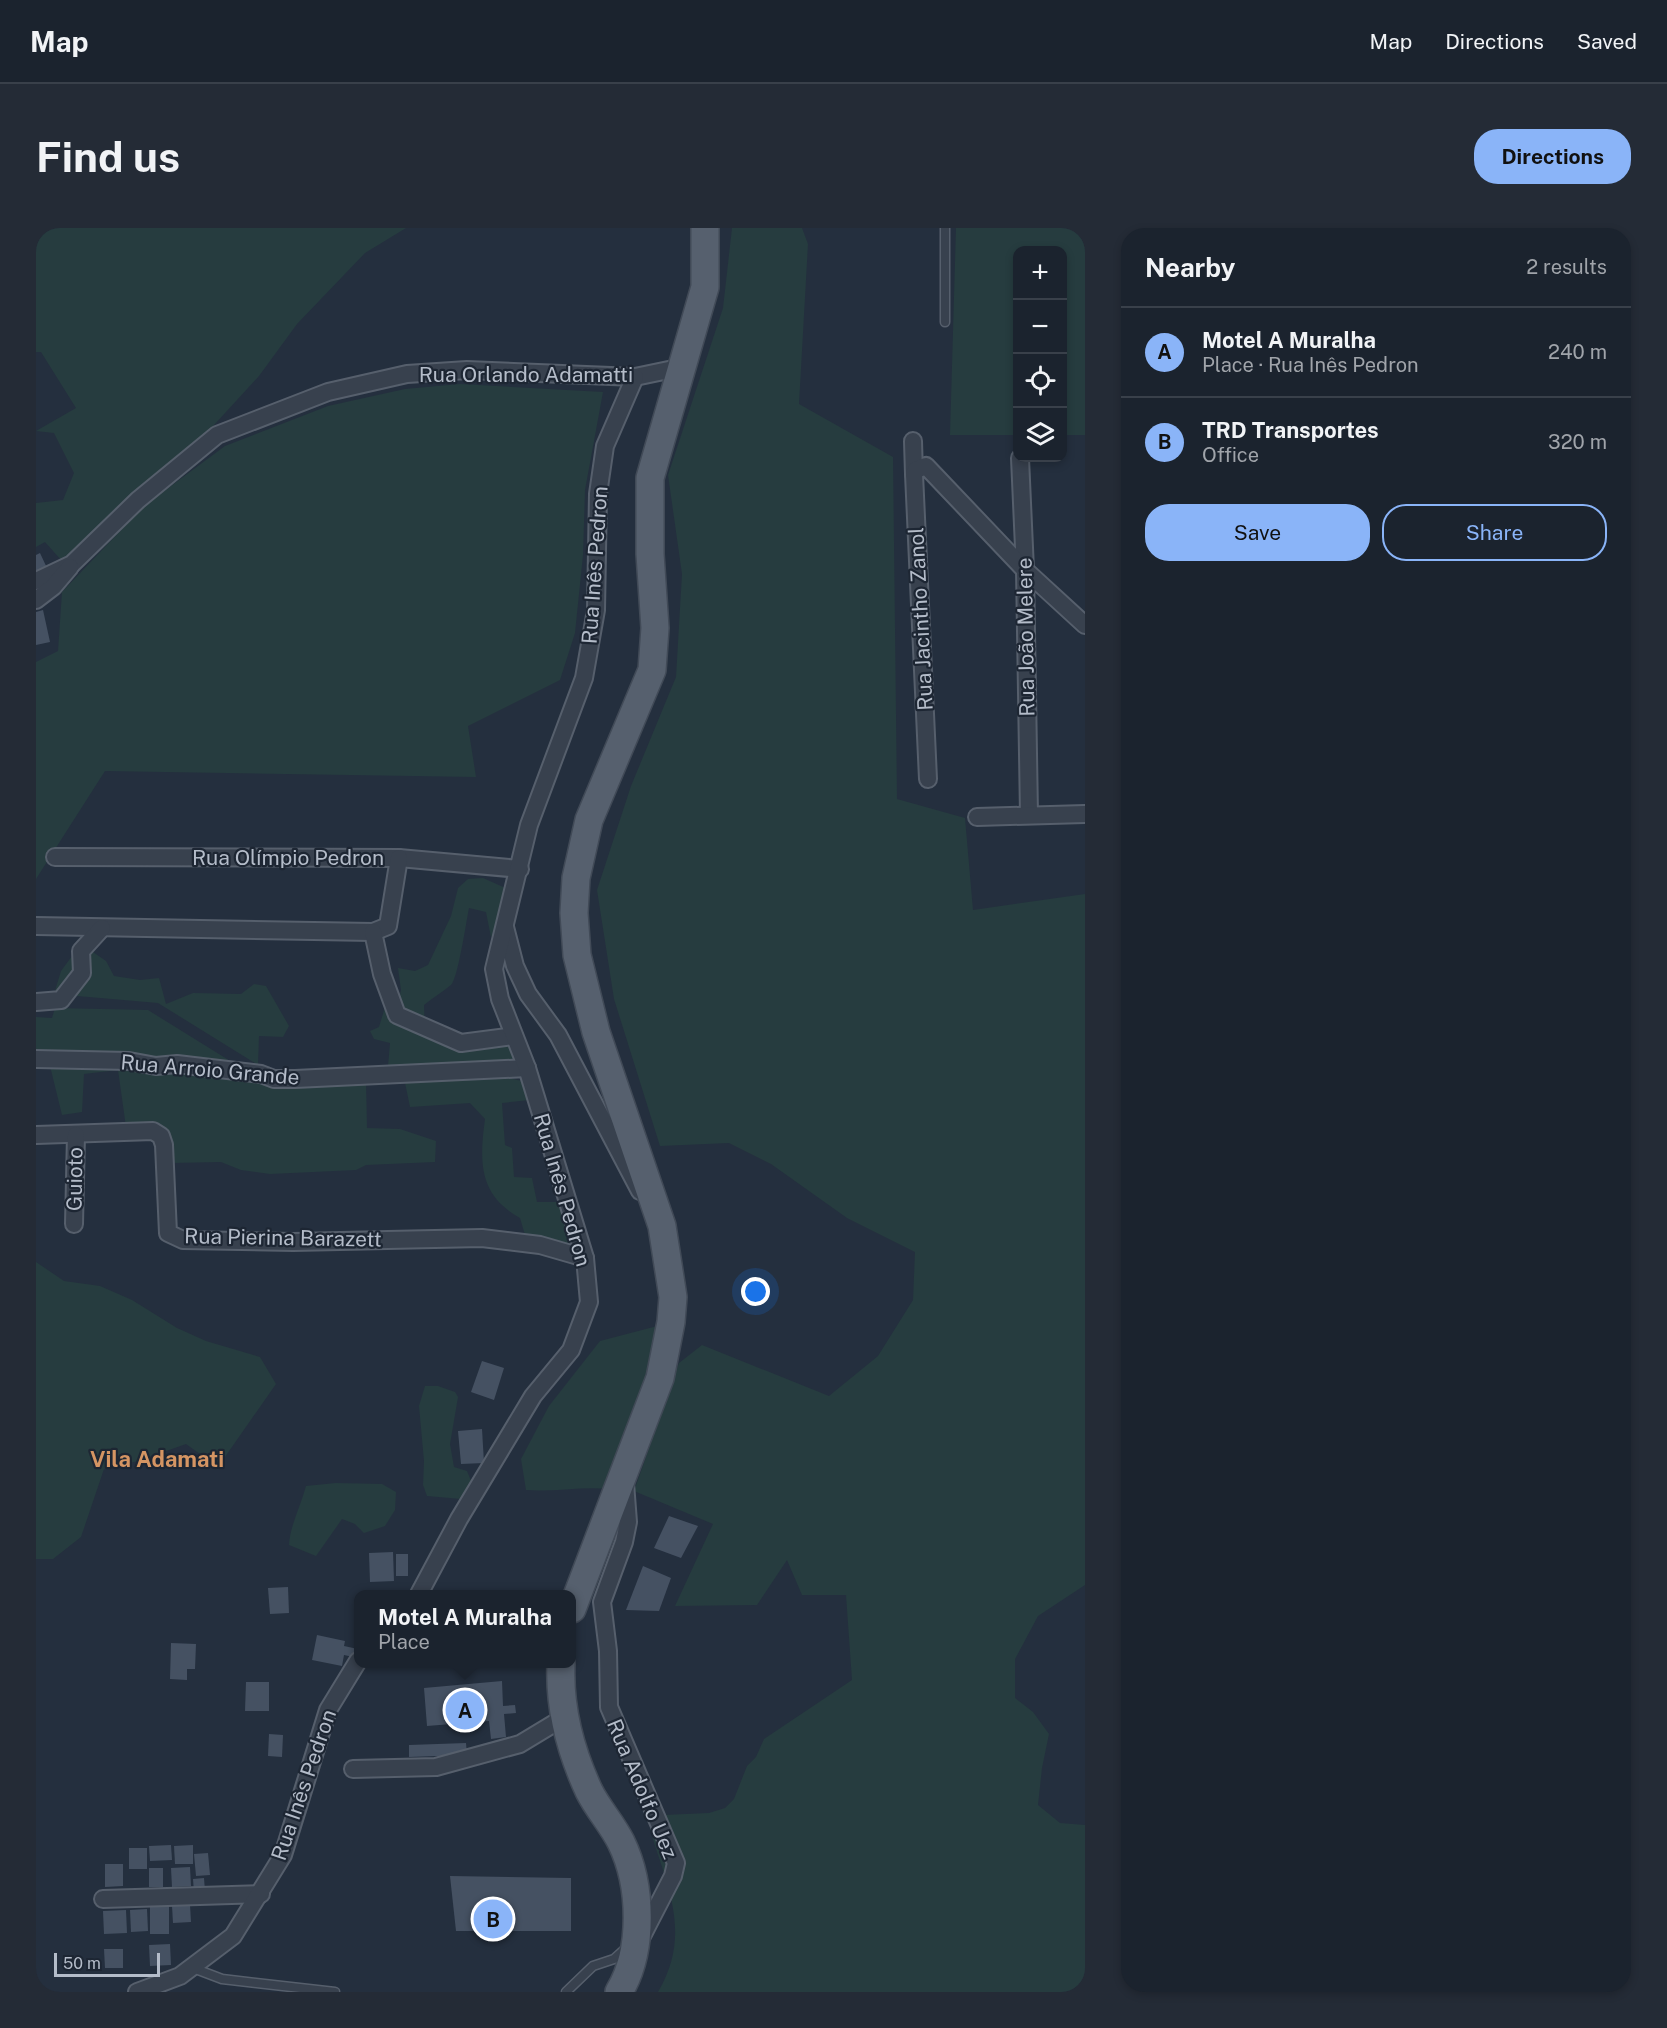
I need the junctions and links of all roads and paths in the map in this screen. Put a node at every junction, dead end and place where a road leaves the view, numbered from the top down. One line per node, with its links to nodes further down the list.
1 (705, 228): 4 (main road)
2 (946, 228): 3 (lane)
3 (945, 322)
4 (683, 367): 5 (street, Rua Orlando Adamatti); 31 (main road)
5 (635, 377): 9 (street, Rua Orlando Adamatti); 20 (street, Rua Inês Pedron)
6 (913, 441): 8 (street, Rua Jacintho Zanol)
7 (1020, 462): 10 (street, Rua João Melere)
8 (920, 470): 10 (street); 14 (street, Rua Jacintho Zanol)
9 (72, 564): 11 (street, Rua Orlando Adamatti); 12 (street)
10 (1025, 570): 13 (street); 16 (street, Rua João Melere)
11 (36, 581)
12 (36, 600)
13 (1085, 625)
14 (928, 779)
15 (1085, 814): 16 (street)
16 (1029, 815): 17 (street)
17 (977, 817)
18 (55, 857): 19 (street, Rua Olímpio Pedron)
19 (399, 858): 20 (street, Rua Olímpio Pedron); 24 (street)
20 (520, 869): 22 (street, Rua Inês Pedron)
21 (36, 926): 23 (street)
22 (505, 926): 26 (street, Rua Inês Pedron); 31 (street, Rua Inês Pedron)
23 (102, 928): 24 (street); 25 (street)
24 (373, 932): 26 (street)
25 (36, 1002)
26 (514, 1036): 28 (street, Rua Inês Pedron)
27 (36, 1059): 28 (street, Rua Arroio Grande)
28 (527, 1068): 33 (street, Rua Inês Pedron)
29 (36, 1135): 30 (street, Rua Pierina Barazett)
30 (76, 1135): 32 (street, Guioto); 33 (street, Rua Pierina Barazett)
31 (659, 1216): 34 (main road)
32 (74, 1224)
33 (585, 1258): 35 (street, Rua Inês Pedron)
34 (624, 1477): 36 (main road); 44 (street, Rua Adolfo Uez)
35 (421, 1590)
36 (576, 1599)
37 (354, 1668): 41 (street, Rua Inês Pedron)
38 (561, 1668): 39 (main road)
39 (563, 1718): 40 (street); 43 (main road)
40 (353, 1769)
41 (261, 1894): 42 (street); 45 (street, Rua Inês Pedron)
42 (103, 1899)
43 (637, 1917): 44 (main road); 48 (lane)
44 (634, 1952): 49 (main road)
45 (193, 1968): 46 (street, Rua Inês Pedron); 47 (lane)
46 (137, 1992)
47 (335, 1992)
48 (566, 1992)
49 (620, 1992)

